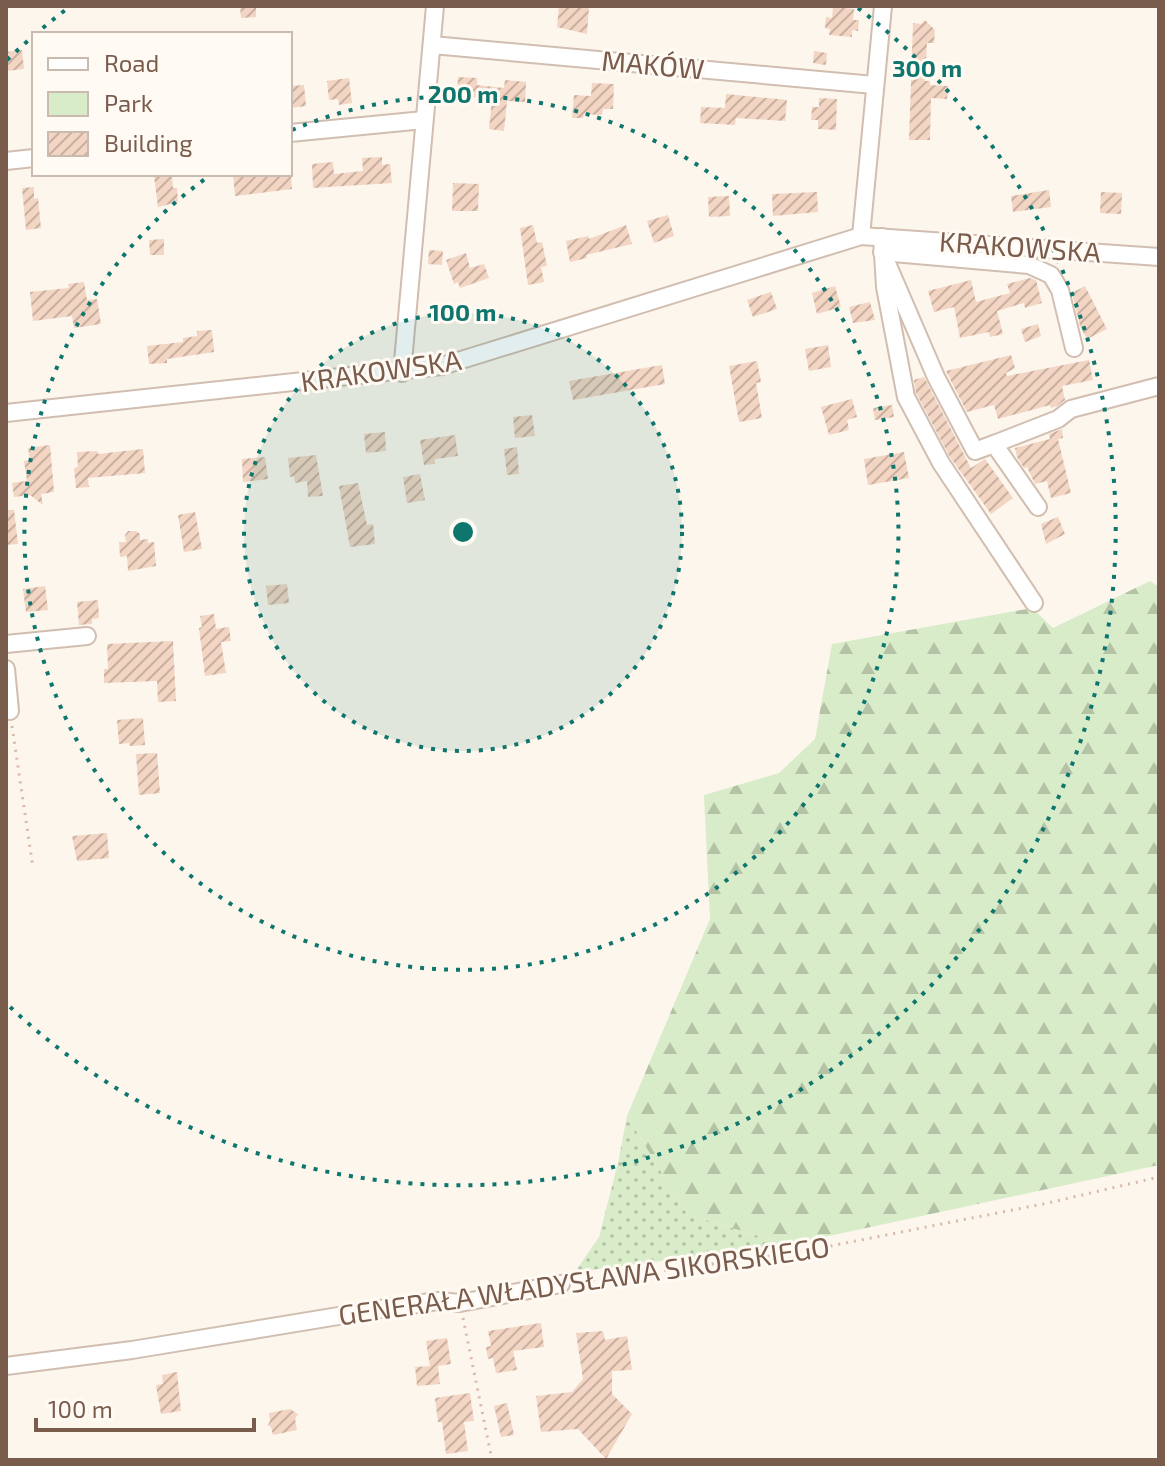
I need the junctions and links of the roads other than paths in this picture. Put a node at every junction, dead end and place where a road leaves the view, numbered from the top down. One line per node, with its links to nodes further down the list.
1 (435, 6): 3 (street)
2 (883, 6): 4 (street)
3 (432, 45): 4 (street, MAKÓW); 5 (street)
4 (874, 85): 9 (street)
5 (424, 120): 6 (street); 13 (street)
6 (292, 133)
7 (32, 158): 8 (street)
8 (6, 161)
9 (861, 236): 10 (street, KRAKOWSKA); 13 (street, KRAKOWSKA)
10 (882, 245): 11 (street, KRAKOWSKA); 12 (street); 16 (street); 18 (street)
11 (1159, 257)
12 (1074, 348)
13 (402, 373): 15 (street, KRAKOWSKA)
14 (1159, 386): 16 (street)
15 (6, 413)
16 (994, 444): 17 (street)
17 (1038, 507)
18 (1034, 603)
19 (87, 636): 20 (street)
20 (6, 644)
21 (6, 669): 22 (street)
22 (10, 711)
23 (561, 1284): 24 (street, GENERAŁA WŁADYSŁAWA SIKORSKIEGO)
24 (6, 1366)

